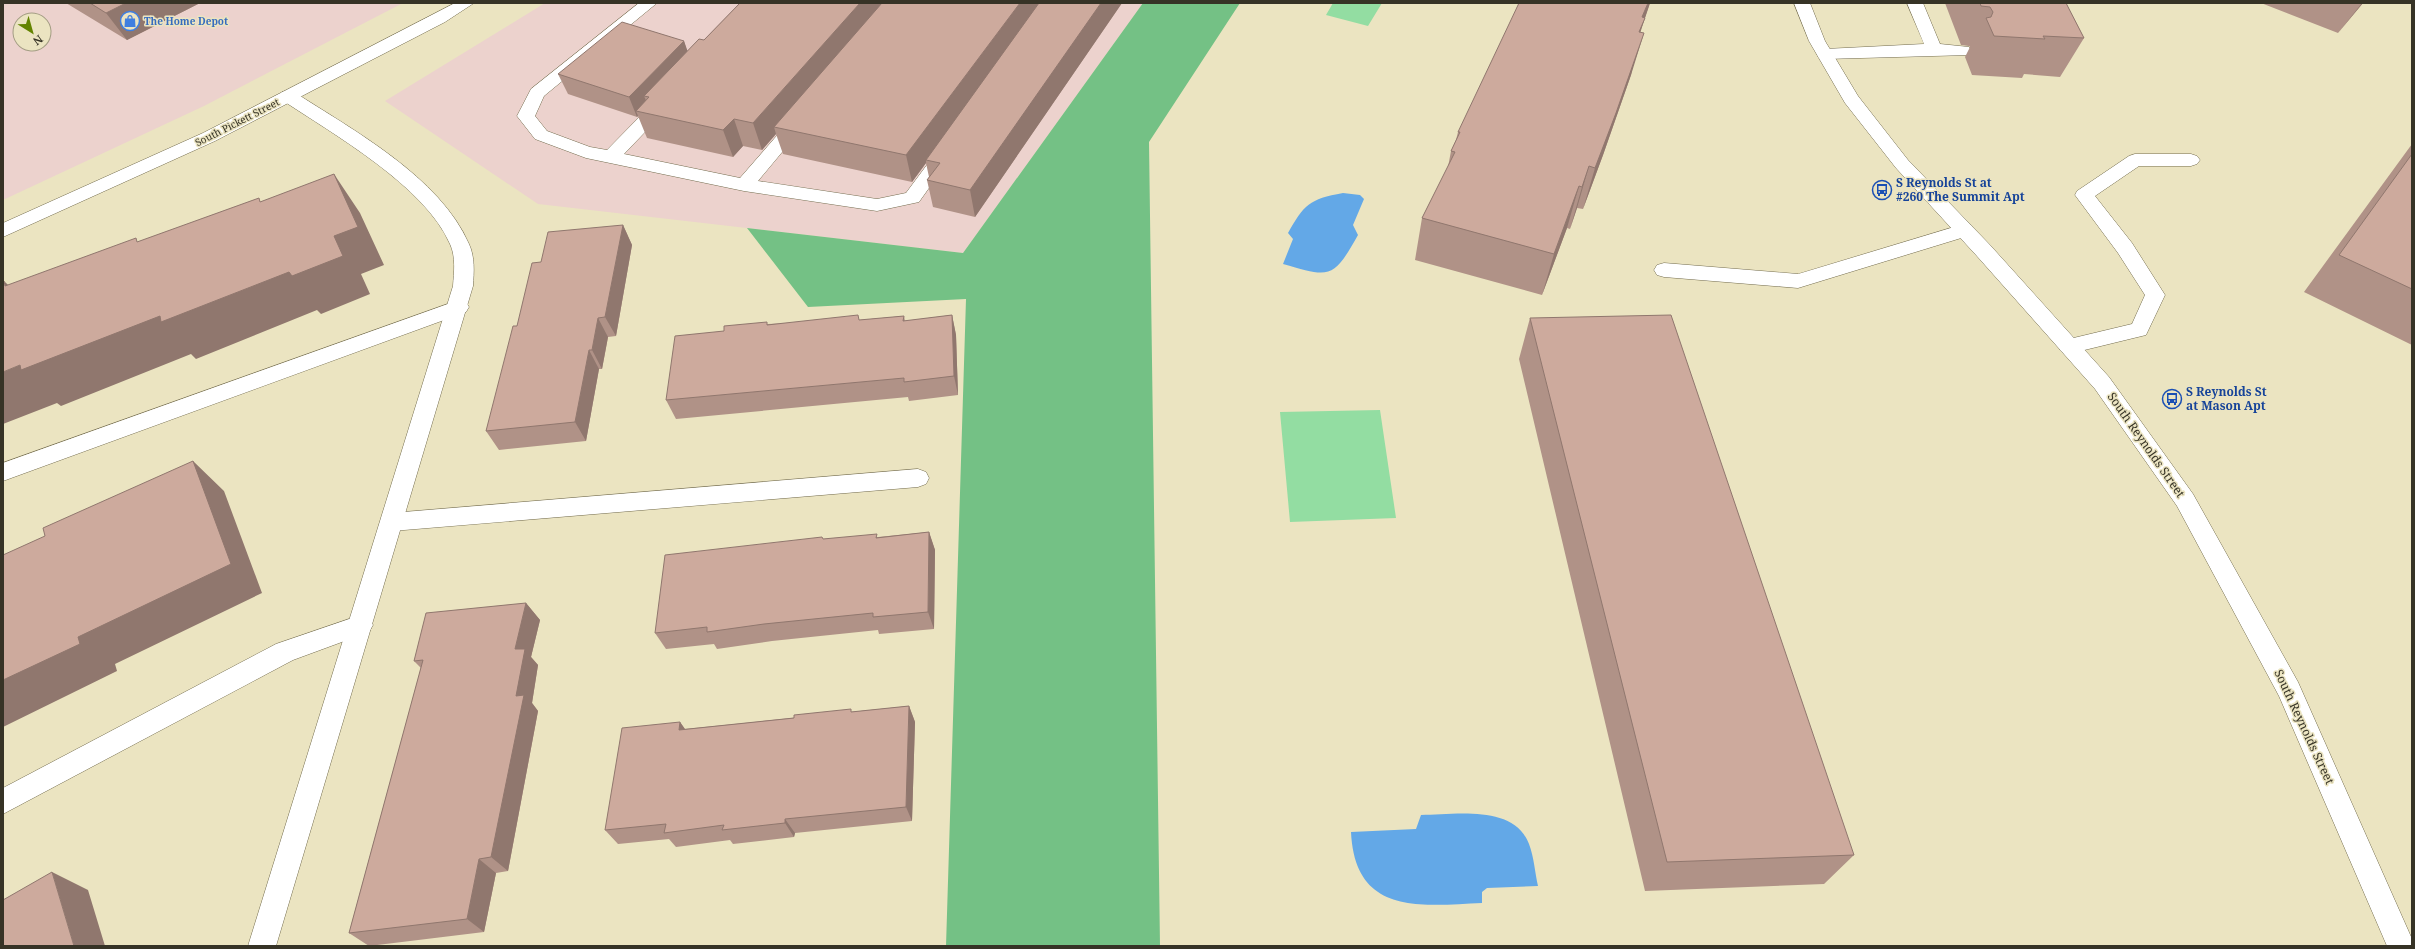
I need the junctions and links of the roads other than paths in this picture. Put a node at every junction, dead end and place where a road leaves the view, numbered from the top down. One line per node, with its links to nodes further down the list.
1 (466, 3): 9 (street, South Pickett Street)
2 (649, 3): 12 (street)
3 (1802, 3): 7 (street, South Reynolds Street)
4 (1915, 3): 5 (street)
5 (1934, 49): 6 (street); 7 (street)
6 (1963, 51)
7 (1825, 54): 15 (street, South Reynolds Street)
8 (671, 94): 12 (street)
9 (288, 96): 16 (street, South Pickett Street); 18 (street)
10 (810, 109): 14 (street)
11 (958, 135): 14 (street)
12 (611, 157): 14 (street)
13 (2191, 160): 19 (street)
14 (744, 185)
15 (1964, 230): 17 (street); 19 (street, South Reynolds Street)
16 (3, 231)
17 (1664, 270)
18 (459, 307): 20 (street); 22 (street)
19 (2068, 346): 26 (street, South Reynolds Street)
20 (3, 472)
21 (918, 478): 22 (street)
22 (392, 522): 23 (street)
23 (360, 625): 24 (street); 25 (street)
24 (3, 802)
25 (262, 946)
26 (2401, 946)

